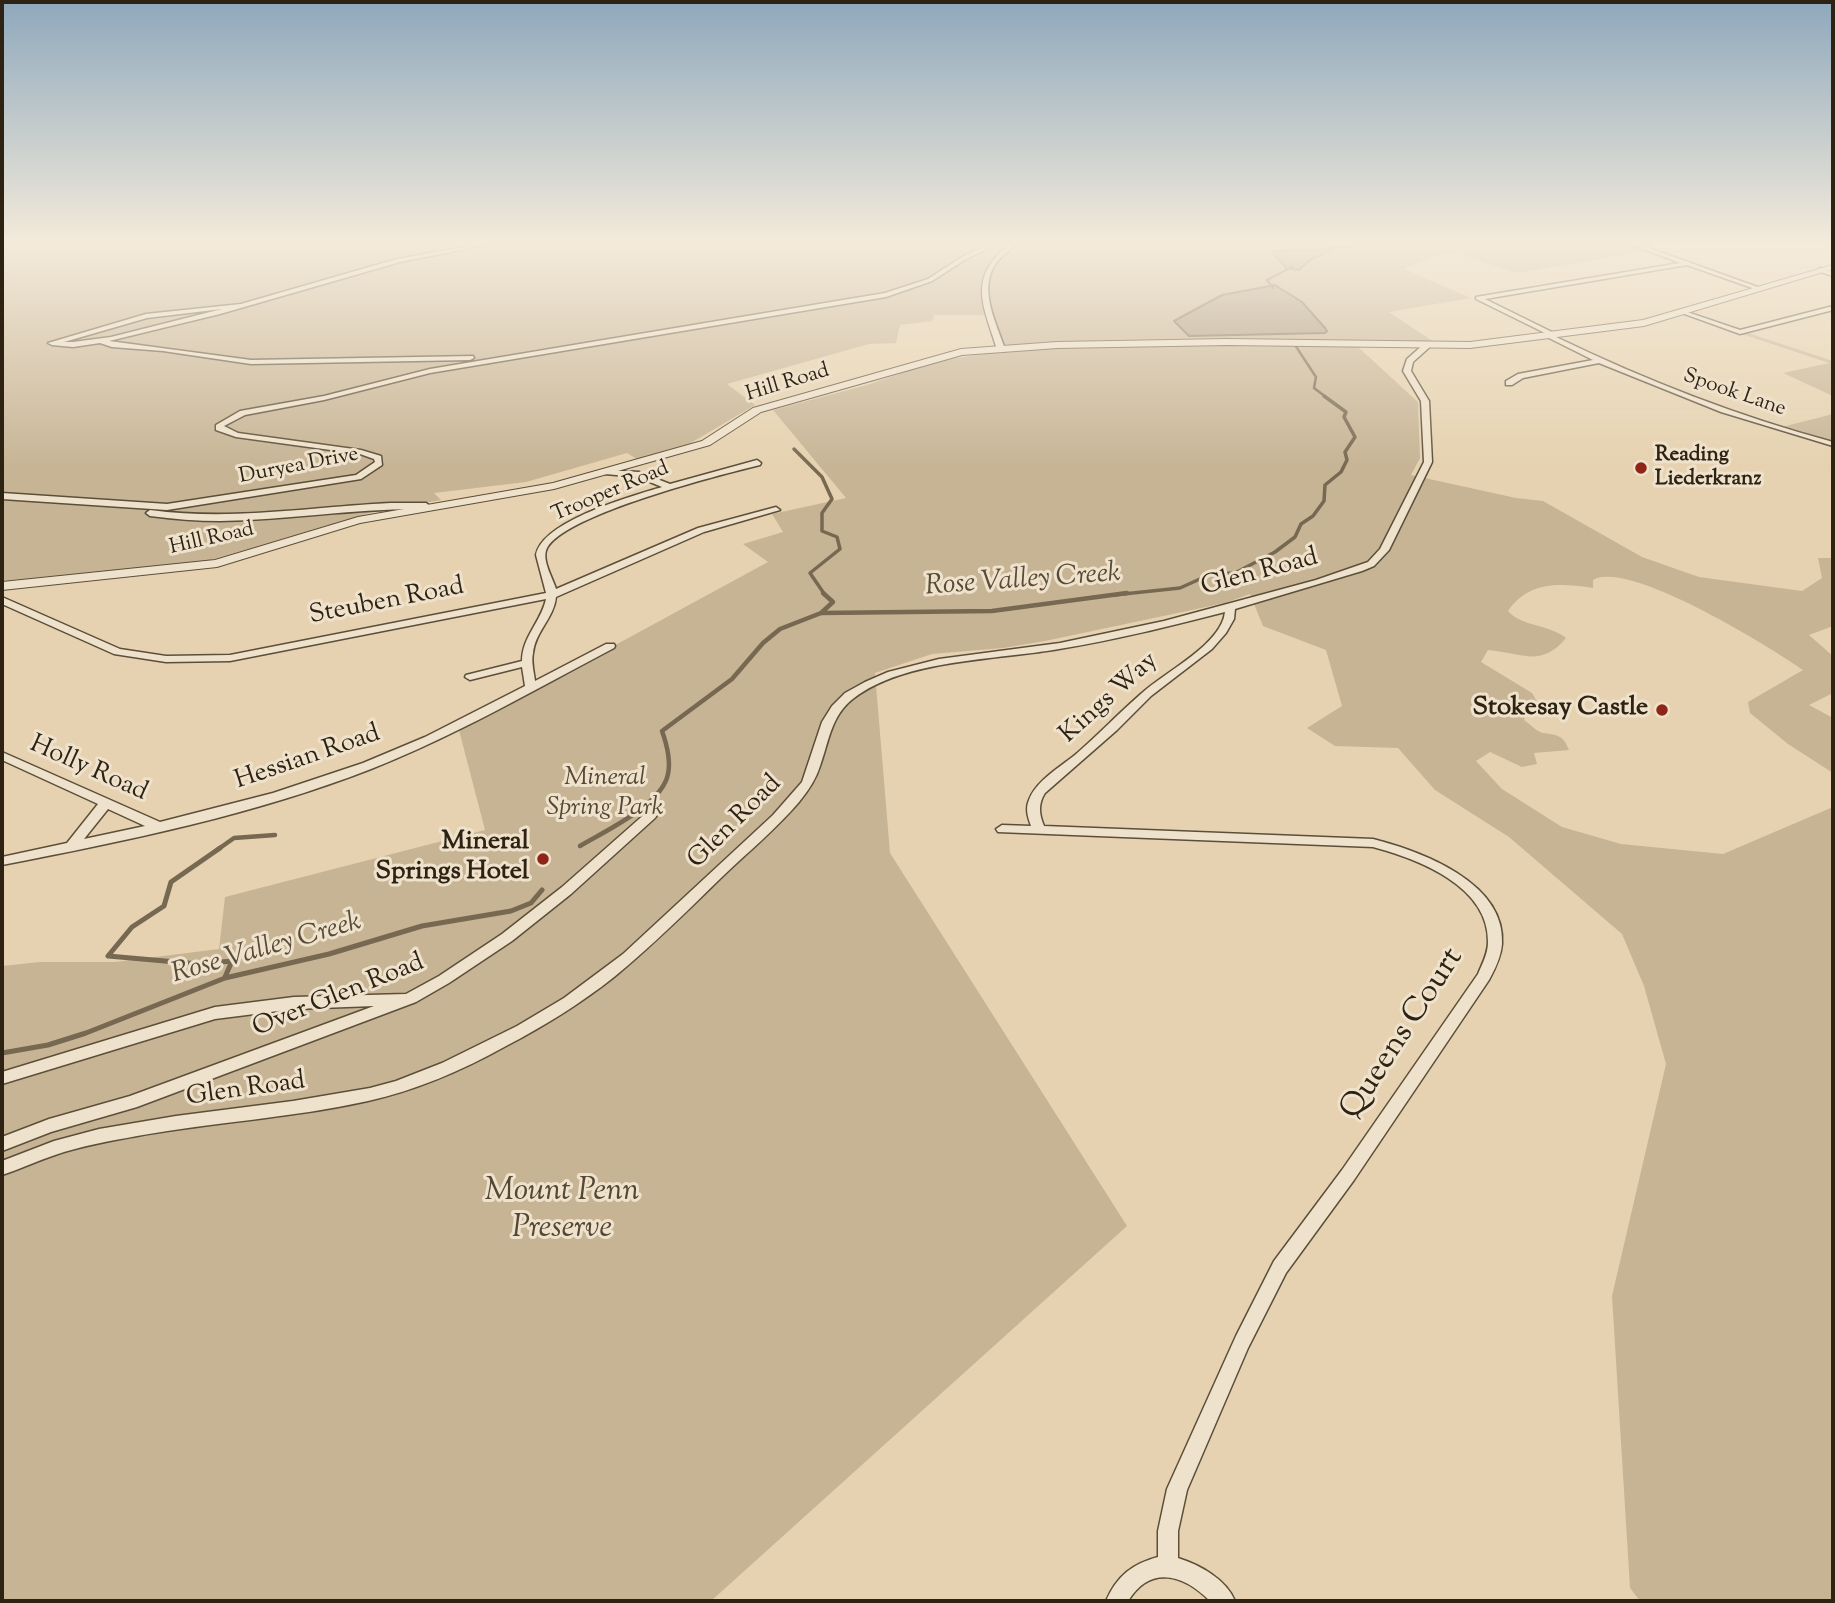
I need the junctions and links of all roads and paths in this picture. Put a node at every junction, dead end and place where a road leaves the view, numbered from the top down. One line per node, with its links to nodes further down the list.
1 (139, 319): 12 (street)
2 (175, 319): 10 (street)
3 (192, 319): 10 (street)
4 (746, 319): 16 (street)
5 (992, 319): 14 (street)
6 (1519, 319): 11 (street, Spook Lane)
7 (1660, 319): 11 (street, Hill Road)
8 (1702, 319): 9 (street)
9 (1789, 319)
10 (167, 326): 12 (street)
11 (1552, 336): 13 (street, Hill Road); 17 (street, Spook Lane)
12 (102, 341): 15 (street)
13 (1428, 345): 14 (street, Hill Road); 37 (street, Glen Road)
14 (1001, 349): 21 (street, Hill Road)
15 (429, 358): 16 (street); 18 (street)
16 (493, 359): 18 (street, Duryea Drive)
17 (1601, 360): 19 (street); 20 (street, Spook Lane)
18 (430, 371): 27 (street, Duryea Drive)
19 (1509, 383)
20 (1833, 444)
21 (655, 458): 23 (street, Hill Road); 24 (street)
22 (757, 463): 25 (street, Trooper Road)
23 (608, 471): 24 (street); 30 (street, Hill Road)
24 (652, 477): 25 (street)
25 (667, 486): 35 (street, Trooper Road)
26 (2, 496): 28 (street, Duryea Drive)
27 (195, 504): 28 (street, Duryea Drive); 32 (street)
28 (112, 505): 32 (street, Hill Road)
29 (369, 505): 30 (street, Hill Road); 32 (street, Hill Road); 33 (street)
30 (426, 506): 33 (street, Hill Road)
31 (776, 510): 35 (street, Steuben Road)
32 (184, 519)
33 (358, 520): 34 (street, Hill Road)
34 (2, 586)
35 (551, 595): 36 (street, Steuben Road); 39 (street)
36 (2, 600)
37 (1230, 607): 47 (street, Kings Way); 53 (street, Glen Road)
38 (610, 646): 41 (street, Hessian Road)
39 (527, 663): 40 (street); 41 (street)
40 (470, 677)
41 (531, 686): 45 (street, Hessian Road)
42 (2, 756): 43 (street, Holly Road)
43 (105, 804): 45 (street, Holly Road); 48 (street)
44 (651, 815): 50 (street, Over Glen Road)
45 (156, 826): 48 (street, Hessian Road)
46 (1002, 829): 47 (street, Queens Court)
47 (1039, 829): 54 (street, Queens Court)
48 (71, 846): 49 (street, Hessian Road)
49 (2, 860)
50 (411, 998): 51 (street); 52 (street, Over Glen Road)
51 (2, 1078)
52 (2, 1144)
53 (2, 1168)
54 (1168, 1566): 55 (street); 56 (street)
55 (1116, 1601)
56 (1224, 1601)

